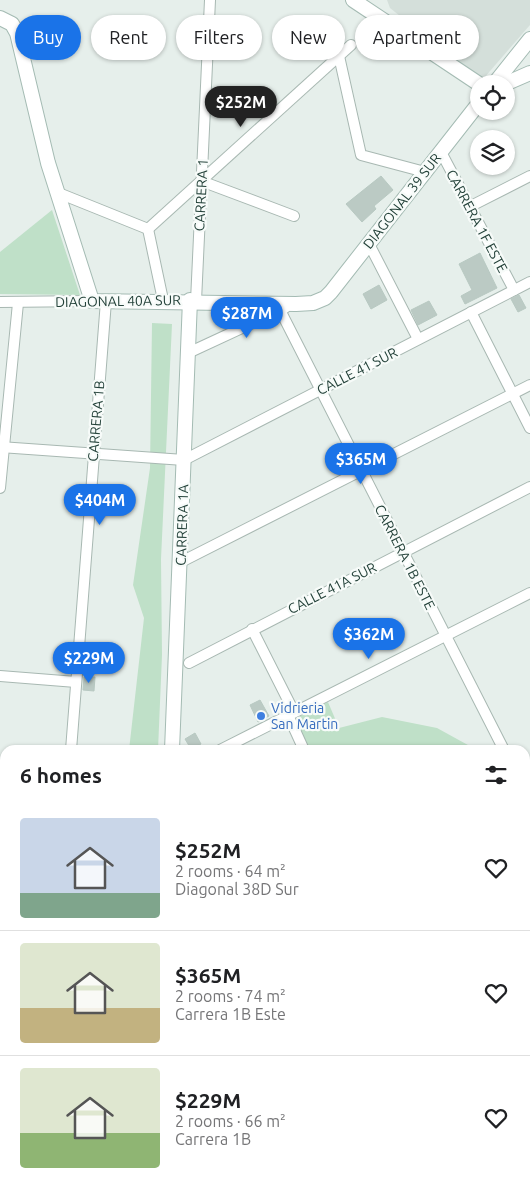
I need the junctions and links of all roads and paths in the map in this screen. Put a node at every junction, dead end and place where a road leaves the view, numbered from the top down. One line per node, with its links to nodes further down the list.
1 (210, 0): 17 (street, CARRERA 1)
2 (354, 0): 11 (main road)
3 (0, 18): 18 (main road, CARRERA 1B)
4 (530, 39): 10 (main road)
5 (351, 45): 6 (street)
6 (345, 50)
7 (335, 60): 17 (street)
8 (340, 60): 15 (street)
9 (530, 73): 12 (main road)
10 (501, 75)
11 (470, 78)
12 (515, 80)
13 (470, 114): 14 (main road, DIAGONAL 39 SUR)
14 (440, 152): 15 (main road, DIAGONAL 39 SUR); 19 (street, CARRERA 1F ESTE)
15 (425, 172): 22 (main road, DIAGONAL 39 SUR)
16 (530, 176): 19 (street)
17 (200, 182): 20 (street); 21 (street); 28 (street, CARRERA 1)
18 (56, 192): 21 (street); 27 (main road, CARRERA 1B)
19 (470, 207): 24 (street, CARRERA 1F ESTE)
20 (294, 216)
21 (148, 229): 26 (street)
22 (369, 244): 25 (main road, DIAGONAL 39 SUR); 34 (street)
23 (530, 282): 24 (street, CALLE 41 SUR)
24 (514, 290): 33 (street, CALLE 41 SUR)
25 (325, 298): 31 (main road, DIAGONAL 40A SUR)
26 (163, 300): 27 (main road, DIAGONAL 40A SUR); 28 (main road, DIAGONAL 40A SUR)
27 (99, 301): 30 (street, DIAGONAL 40A SUR); 41 (street, CARRERA 1B)
28 (193, 301): 31 (main road, DIAGONAL 40A SUR); 35 (main road, CARRERA 1A)
29 (0, 302): 30 (street, DIAGONAL 40A SUR)
30 (18, 303): 40 (street)
31 (296, 304): 32 (street)
32 (280, 310): 35 (street); 37 (street, CARRERA 1B ESTE)
33 (471, 312): 34 (street, CALLE 41 SUR); 38 (street)
34 (418, 339): 37 (street, CALLE 41 SUR)
35 (188, 353): 42 (main road, CARRERA 1A)
36 (530, 385): 38 (street)
37 (321, 389): 42 (street, CALLE 41 SUR); 43 (street, CARRERA 1B ESTE)
38 (512, 394): 39 (street); 43 (street)
39 (530, 428)
40 (1, 447): 41 (street); 45 (street)
41 (93, 454): 42 (street); 53 (street, CARRERA 1B)
42 (184, 460): 47 (main road, CARRERA 1A)
43 (361, 470): 46 (street, CARRERA 1B ESTE); 47 (street)
44 (530, 487): 46 (street, CALLE 41A SUR)
45 (0, 488)
46 (403, 552): 49 (street, CALLE 41A SUR); 50 (street, CARRERA 1B ESTE)
47 (181, 562): 56 (main road, CARRERA 1A)
48 (529, 596): 50 (street)
49 (252, 629): 51 (street, CALLE 41A SUR); 54 (street)
50 (445, 635): 54 (street); 59 (street, CARRERA 1B ESTE)
51 (189, 663)
52 (0, 676): 53 (street)
53 (76, 682): 55 (street, CARRERA 1B)
54 (291, 714): 57 (street); 58 (street)
55 (71, 745)
56 (172, 745)
57 (230, 745)
58 (302, 745)
59 (501, 745)

